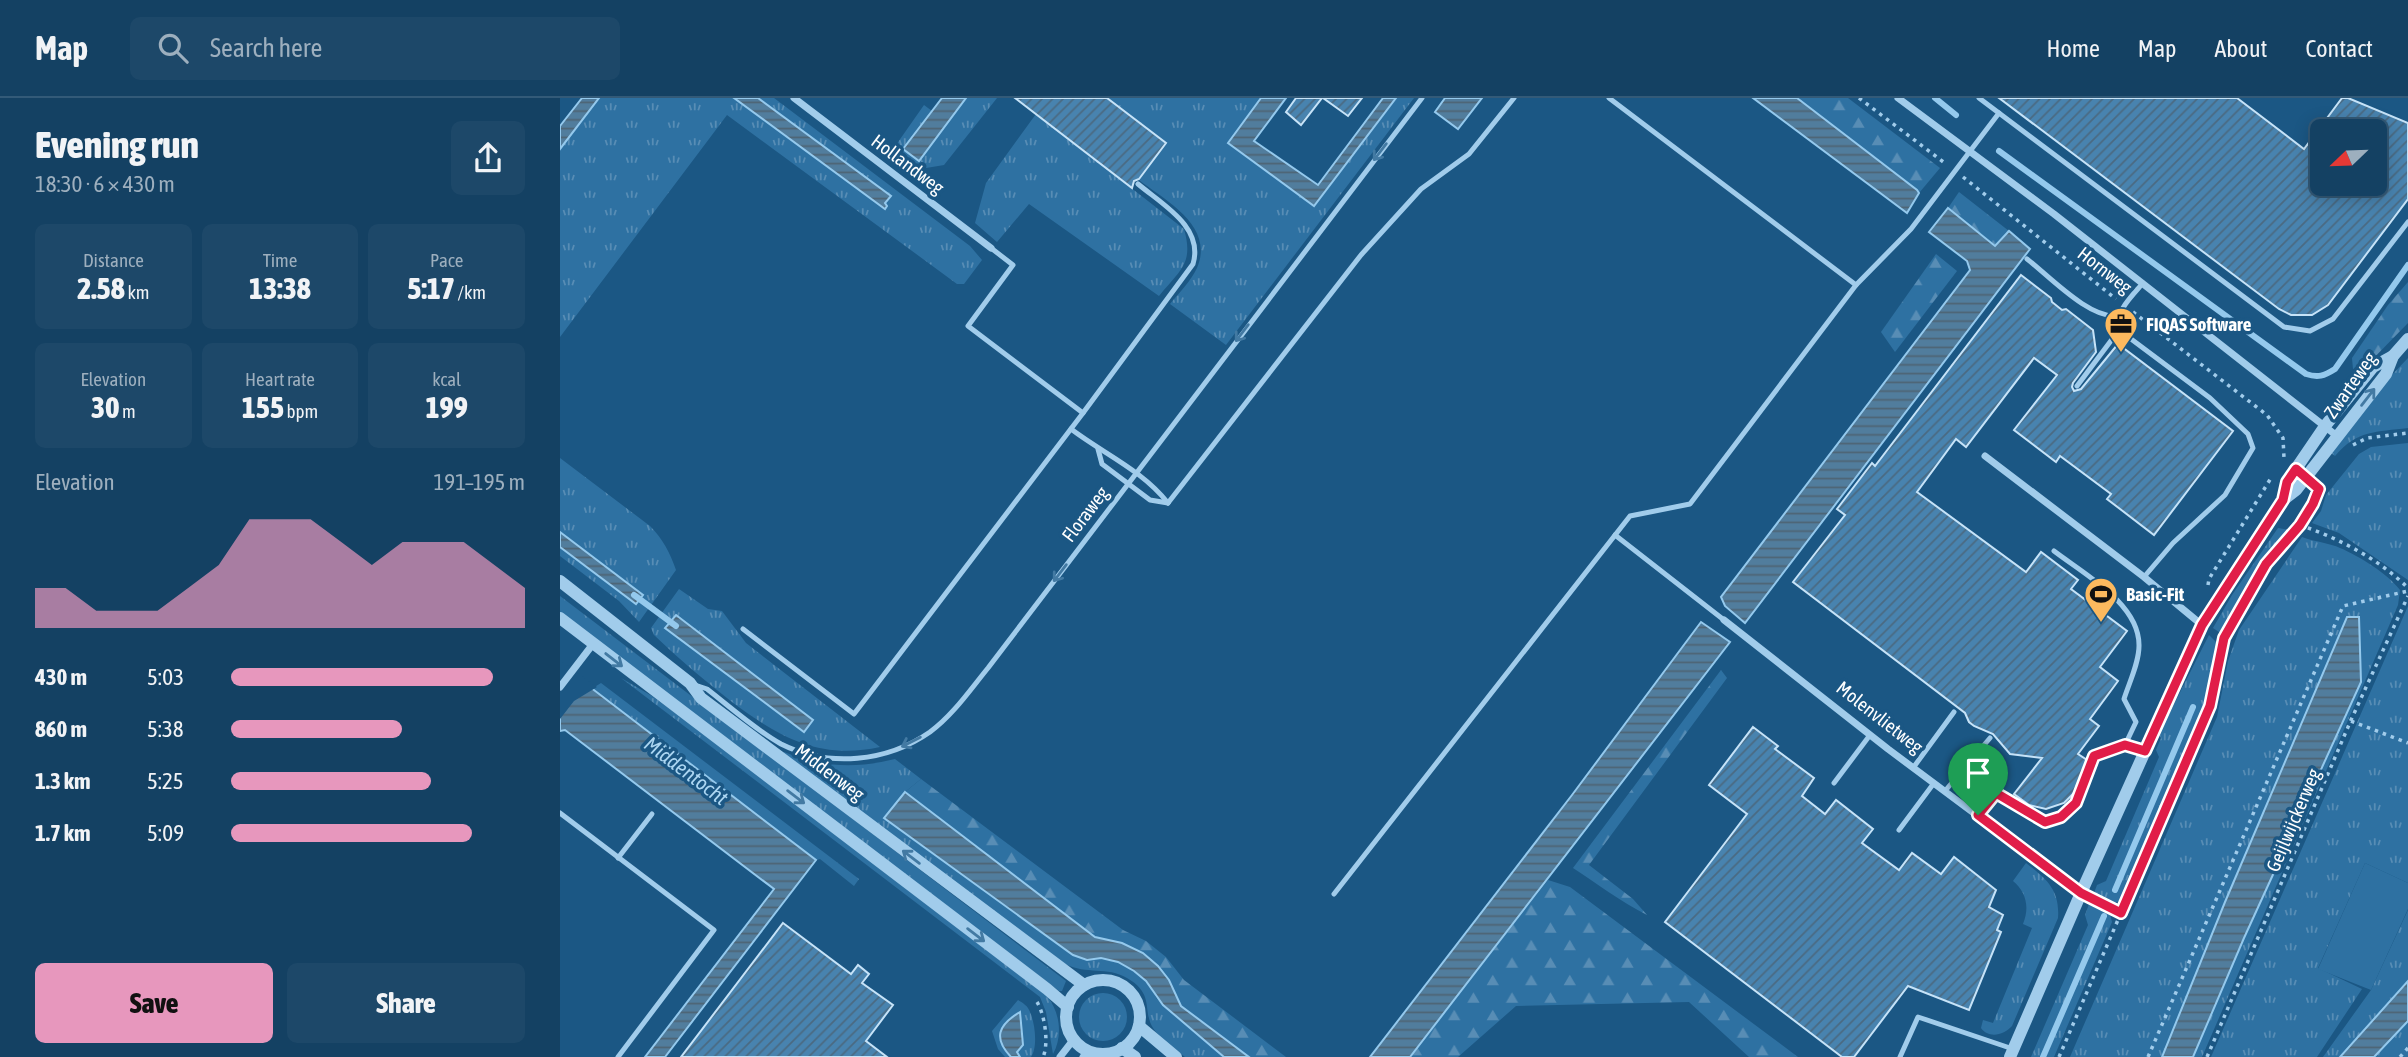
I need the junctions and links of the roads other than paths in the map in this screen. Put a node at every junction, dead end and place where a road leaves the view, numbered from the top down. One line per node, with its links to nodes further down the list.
1 (794, 98): 7 (street, Hollandweg)
2 (1422, 98): 27 (lane, Floraweg, one-way to 27)
3 (1514, 98): 30 (lane)
4 (1609, 98): 15 (lane)
5 (1898, 98): 9 (street, Hornweg)
6 (1979, 98): 8 (lane)
7 (807, 102): 12 (street, Hollandweg)
8 (1999, 113): 9 (lane); 11 (lane)
9 (1970, 150): 14 (street, Hornweg); 15 (lane)
10 (1138, 184): 21 (lane)
11 (2408, 222)
12 (991, 248): 21 (lane)
13 (2027, 259): 16 (lane)
14 (2143, 283): 16 (lane); 22 (street, Hornweg)
15 (1856, 285): 31 (lane)
16 (2119, 315): 17 (lane)
17 (2119, 330): 20 (lane); 33 (lane)
18 (2408, 339): 19 (street, Zwarteweg)
19 (2393, 356): 22 (street, Zwarteweg); 24 (street, Zwarteweg, one-way to 19)
20 (2077, 386)
21 (1083, 414): 23 (lane)
22 (2325, 426): 24 (street, Hornweg); 28 (street)
23 (1071, 429): 25 (lane); 38 (lane)
24 (2337, 436): 28 (street)
25 (1098, 449): 27 (lane); 29 (lane)
26 (1985, 456): 33 (street)
27 (1136, 473): 29 (lane, Floraweg); 30 (lane)
28 (2302, 473): 37 (street)
29 (1128, 484): 30 (lane); 40 (lane, Floraweg, one-way to 40)
30 (1168, 503)
31 (1615, 535): 36 (lane); 57 (lane)
32 (2054, 551): 45 (lane)
33 (2144, 577): 37 (street)
34 (560, 581): 40 (street, Middenweg)
35 (560, 618): 39 (street)
36 (1724, 620): 43 (street, Molenvlietweg)
37 (2202, 625): 46 (street)
38 (743, 629)
39 (593, 644): 41 (street); 59 (street, one-way to 59)
40 (690, 683): 58 (street, Middenweg, one-way to 40)
41 (560, 687)
42 (1954, 712): 47 (lane)
43 (1870, 735): 47 (street, Molenvlietweg); 48 (lane)
44 (1990, 738): 50 (lane)
45 (2125, 745): 46 (lane); 53 (lane)
46 (2145, 751): 56 (street)
47 (1913, 768): 49 (street, Molenvlietweg)
48 (1834, 783)
49 (1934, 783): 50 (street, Molenvlietweg); 54 (lane)
50 (1945, 791): 53 (street, Molenvlietweg)
51 (560, 813): 55 (lane)
52 (652, 814): 55 (lane)
53 (1978, 815): 56 (street, Molenvlietweg)
54 (1899, 831)
55 (618, 858): 65 (lane)
56 (2081, 893): 63 (street)
57 (1334, 894)
58 (1084, 985): 59 (street); 60 (street)
59 (1068, 1007): 61 (street)
60 (1139, 1026): 62 (street); 68 (street)
61 (1074, 1039): 64 (street); 66 (street)
62 (1122, 1048): 64 (street); 67 (street)
63 (2011, 1053): 69 (lane)
64 (1086, 1054)
65 (618, 1057)
66 (1060, 1057)
67 (1136, 1057)
68 (1176, 1057)
69 (1900, 1057)

